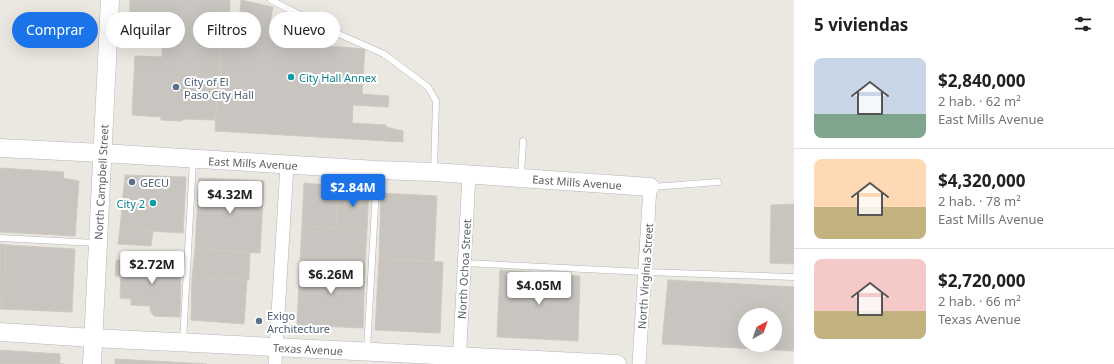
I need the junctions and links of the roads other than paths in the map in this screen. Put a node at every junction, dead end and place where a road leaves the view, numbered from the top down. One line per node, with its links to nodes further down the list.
1 (110, 0): 5 (main road, North Campbell Street)
2 (271, 0): 9 (lane)
3 (523, 141): 11 (lane)
4 (0, 148): 5 (main road, East Mills Avenue)
5 (102, 153): 6 (main road, East Mills Avenue); 15 (main road, North Campbell Street)
6 (193, 159): 7 (main road, East Mills Avenue); 21 (lane)
7 (287, 165): 8 (main road, East Mills Avenue); 23 (street)
8 (377, 170): 9 (main road, East Mills Avenue); 22 (lane)
9 (434, 172): 10 (main road, East Mills Avenue)
10 (469, 175): 11 (main road, East Mills Avenue); 16 (street, North Ochoa Street)
11 (520, 177): 13 (main road, East Mills Avenue)
12 (718, 182): 13 (lane)
13 (650, 187): 17 (street, North Virginia Street)
14 (0, 238): 15 (lane)
15 (98, 244): 20 (main road, North Campbell Street)
16 (465, 263): 17 (lane); 24 (street, North Ochoa Street)
17 (645, 272): 18 (lane); 27 (street, North Virginia Street)
18 (794, 277)
19 (0, 332): 20 (main road, Texas Avenue)
20 (93, 338): 21 (main road, Texas Avenue); 25 (main road, North Campbell Street)
21 (182, 343): 23 (main road, Texas Avenue)
22 (367, 352): 23 (main road, Texas Avenue); 24 (main road, Texas Avenue)
23 (275, 356)
24 (459, 360): 26 (main road, Texas Avenue)
25 (92, 364)
26 (617, 364)
27 (639, 364)

